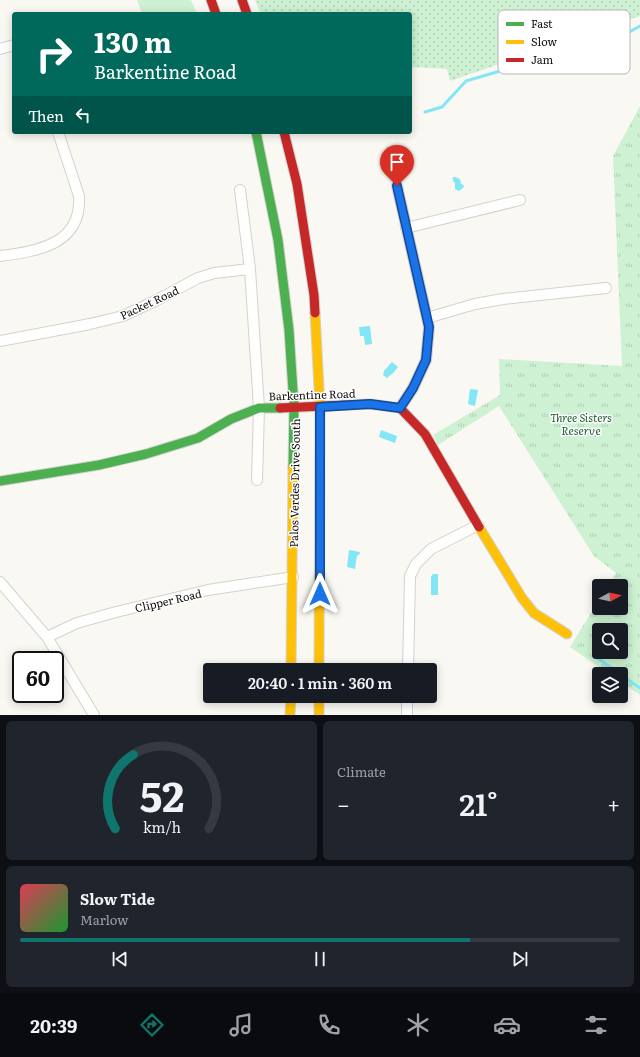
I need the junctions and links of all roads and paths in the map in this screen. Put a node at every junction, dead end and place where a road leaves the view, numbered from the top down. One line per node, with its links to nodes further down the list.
1 (211, 0): 3 (main road)
2 (242, 0): 4 (main road)
3 (215, 12)
4 (247, 12)
5 (12, 46): 6 (street)
6 (0, 49)
7 (59, 134): 14 (street)
8 (256, 134): 21 (main road, Palos Verdes Drive South)
9 (284, 134): 19 (main road)
10 (397, 186): 13 (street)
11 (240, 190): 15 (street)
12 (520, 200): 13 (street)
13 (406, 228): 17 (street)
14 (0, 256)
15 (250, 269): 18 (street, Packet Road); 20 (street)
16 (606, 288): 17 (street)
17 (427, 318): 22 (street)
18 (0, 341)
19 (320, 407): 21 (main road, Barkentine Road); 22 (main road, Barkentine Road); 31 (main road)
20 (259, 408): 21 (main road, Barkentine Road); 23 (street); 24 (main road, Barkentine Road)
21 (294, 408): 26 (main road, Palos Verdes Drive South)
22 (400, 408): 25 (main road)
23 (257, 480)
24 (0, 481)
25 (478, 525): 28 (main road); 32 (street)
26 (293, 577): 29 (street, Clipper Road); 30 (main road, Palos Verdes Drive South)
27 (0, 582): 29 (street)
28 (567, 634)
29 (48, 637): 36 (street)
30 (291, 663)
31 (319, 663)
32 (408, 663)
33 (290, 703): 37 (main road)
34 (319, 703): 38 (main road)
35 (407, 703): 39 (street)
36 (94, 715)
37 (290, 715)
38 (319, 715)
39 (407, 715)

